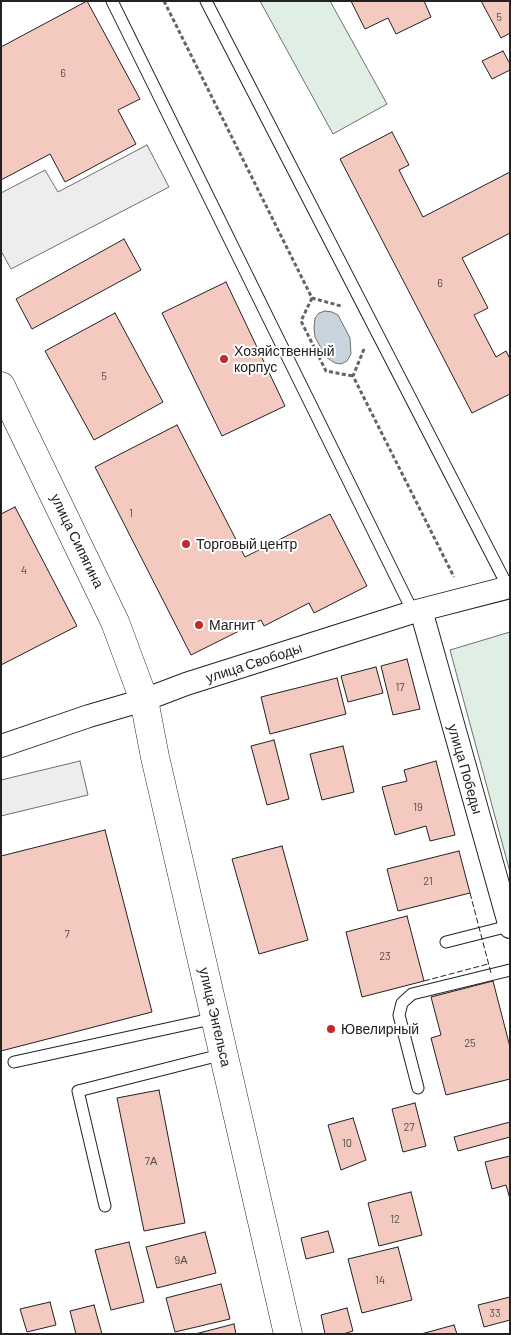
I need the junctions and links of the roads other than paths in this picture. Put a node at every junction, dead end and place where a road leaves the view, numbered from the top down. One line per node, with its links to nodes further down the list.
1 (112, 1): 5 (lane)
2 (206, 1): 4 (lane)
3 (1, 386): 6 (street, улица Сипягина)
4 (509, 589): 5 (street, улица Свободы)
5 (417, 611): 6 (street, улица Свободы); 8 (street, улица Победы)
6 (144, 700): 7 (street, улица Свободы); 11 (street, улица Энгельса)
7 (1, 746)
8 (510, 927): 9 (lane)
9 (446, 942)
10 (510, 970): 14 (lane)
11 (216, 1018): 12 (street, улица Энгельса); 13 (lane)
12 (224, 1054): 15 (lane); 16 (street, улица Энгельса)
13 (14, 1062)
14 (418, 1088)
15 (105, 1206)
16 (288, 1334)

